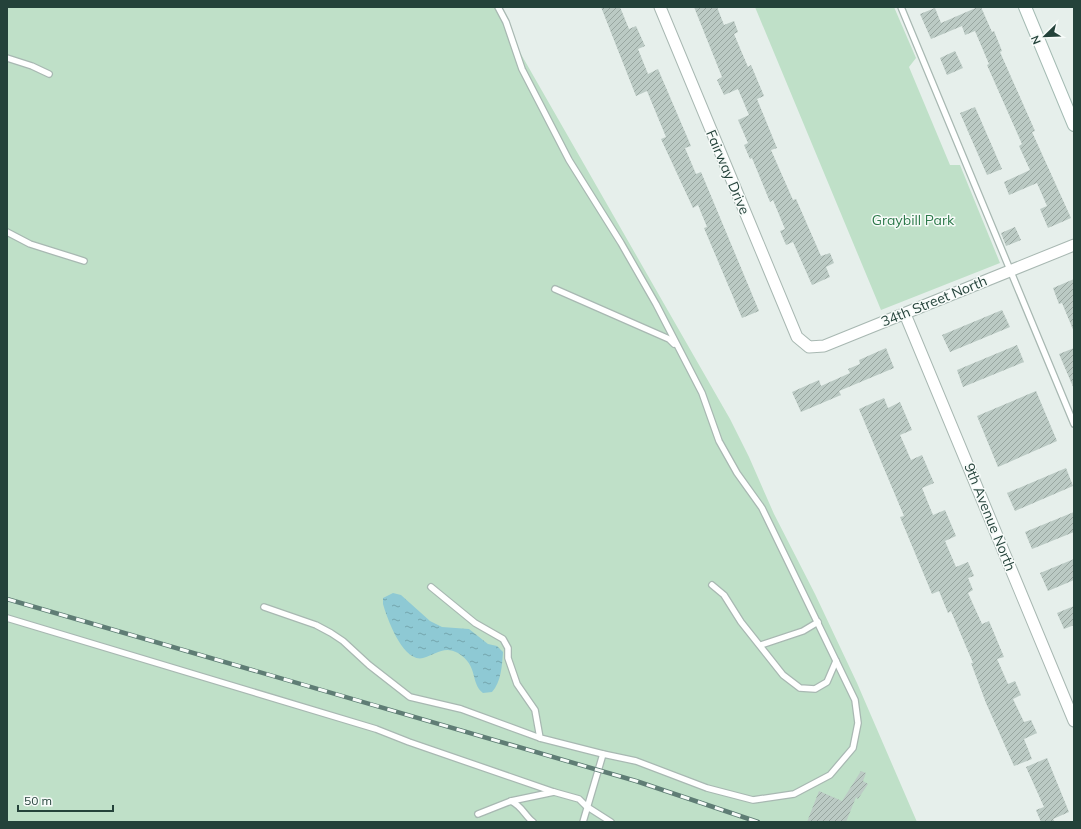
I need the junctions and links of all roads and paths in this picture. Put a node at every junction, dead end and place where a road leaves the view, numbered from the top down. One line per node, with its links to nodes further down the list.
1 (498, 7): 15 (lane)
2 (660, 7): 14 (street, Fairway Drive)
3 (901, 7): 11 (lane)
4 (1025, 7): 7 (street)
5 (7, 58): 6 (lane)
6 (49, 74)
7 (1074, 125)
8 (7, 232): 10 (lane)
9 (1074, 245): 11 (street, 34th Street North)
10 (84, 261)
11 (1010, 270): 13 (street, 34th Street North); 16 (lane)
12 (555, 288): 15 (lane)
13 (905, 314): 14 (street, 34th Street North); 24 (street, 9th Avenue North)
14 (797, 337)
15 (678, 349): 21 (lane)
16 (1074, 424)
17 (712, 585): 22 (lane)
18 (431, 587): 25 (lane)
19 (264, 607): 25 (lane)
20 (7, 618): 27 (lane)
21 (818, 622): 22 (lane); 23 (lane)
22 (761, 645): 23 (lane)
23 (836, 660): 26 (lane)
24 (1074, 721)
25 (540, 738): 26 (lane)
26 (602, 754): 29 (lane)
27 (554, 792): 28 (lane); 29 (lane)
28 (511, 801): 30 (lane); 31 (lane)
29 (586, 806): 32 (lane); 33 (lane)
30 (478, 814)
31 (534, 822)
32 (582, 822)
33 (611, 822)

